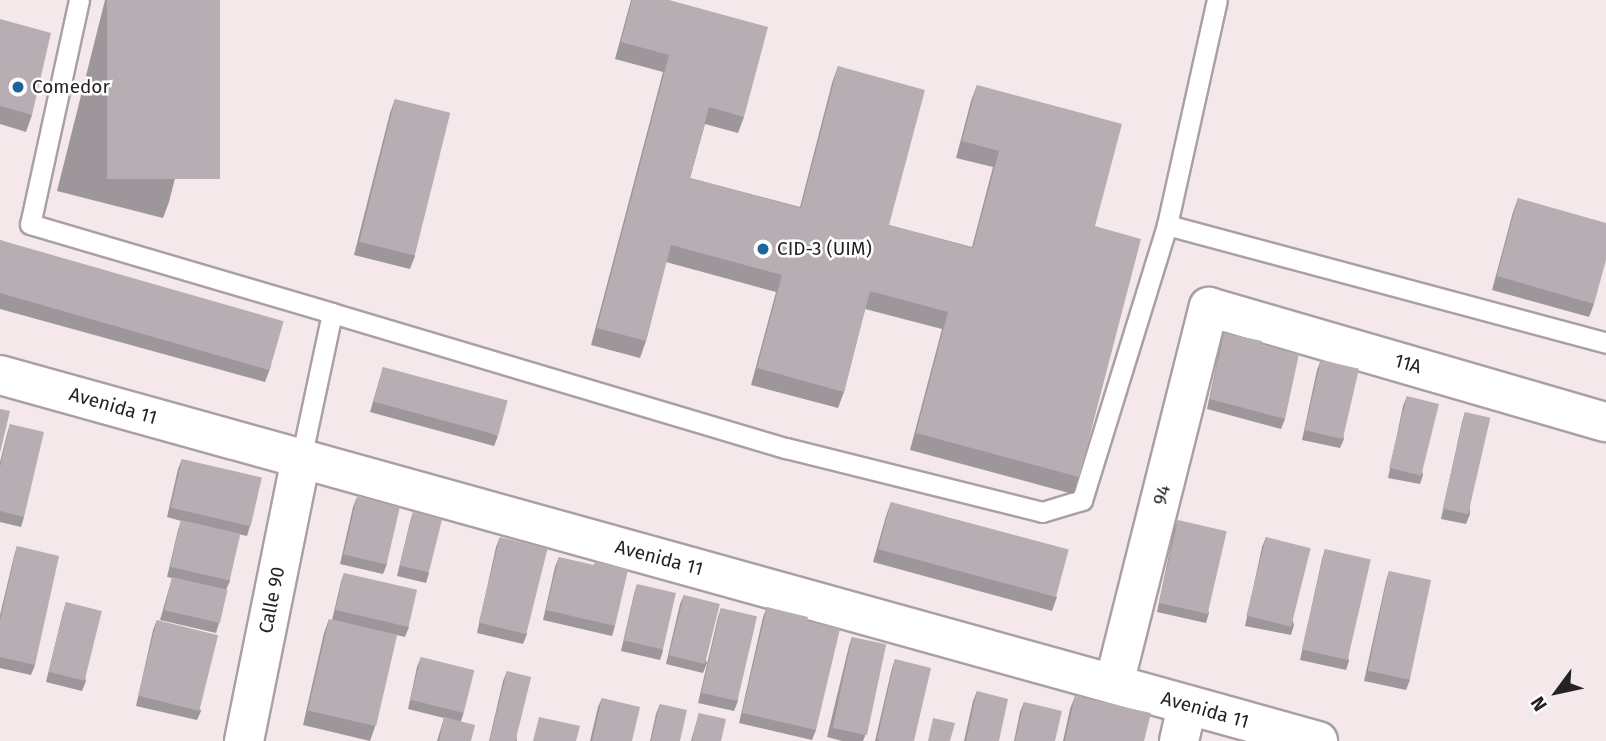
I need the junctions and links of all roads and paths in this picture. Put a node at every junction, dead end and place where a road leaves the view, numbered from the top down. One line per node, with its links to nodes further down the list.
1 (79, 0): 5 (lane)
2 (1217, 0): 3 (lane)
3 (1167, 225): 5 (lane); 6 (lane)
4 (1209, 307): 8 (street, 11A); 10 (street, 94)
5 (332, 313): 9 (lane)
6 (1606, 343)
7 (0, 375): 9 (street, Avenida 11)
8 (1606, 422)
9 (301, 458): 10 (street, Avenida 11); 12 (street, Calle 90)
10 (1114, 684): 11 (street, Avenida 11)
11 (1183, 723): 13 (street, Avenida 11)
12 (244, 741)
13 (1318, 741)

